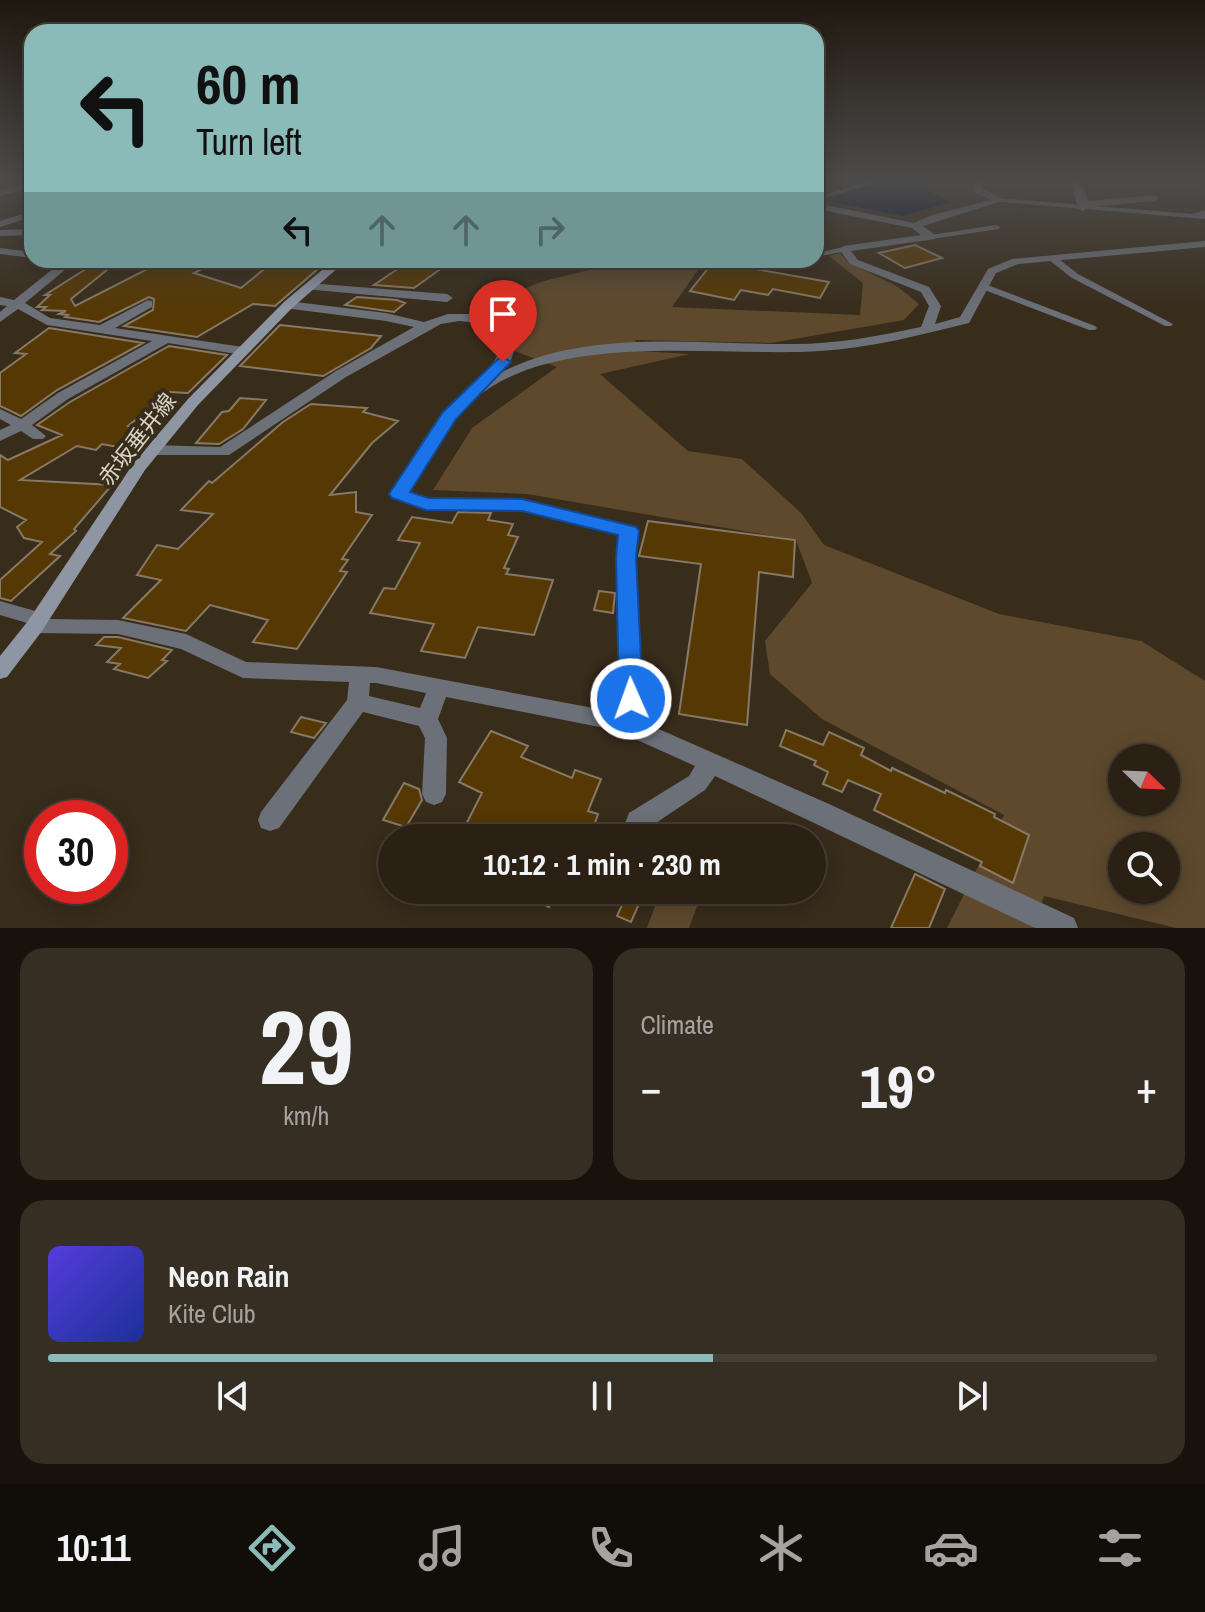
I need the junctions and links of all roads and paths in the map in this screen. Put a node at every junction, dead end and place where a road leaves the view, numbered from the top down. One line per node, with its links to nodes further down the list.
1 (907, 224): 3 (street)
2 (921, 224): 3 (street)
3 (915, 226): 7 (street)
4 (996, 227): 7 (lane)
5 (24, 232): 6 (street)
6 (0, 233)
7 (931, 237): 9 (street)
8 (1205, 244): 13 (street)
9 (844, 249): 11 (lane); 27 (street)
10 (0, 251): 12 (street)
11 (824, 253)
12 (24, 254)
13 (1052, 258): 17 (street); 24 (lane)
14 (59, 268): 21 (street)
15 (330, 268): 16 (main road, 赤坂垂井線)
16 (308, 287): 18 (street); 22 (main road, 赤坂垂井線)
17 (985, 287): 26 (lane); 27 (street)
18 (447, 298)
19 (0, 301): 21 (street)
20 (148, 304): 28 (street)
21 (19, 305): 23 (street); 28 (street)
22 (288, 305): 25 (street); 30 (main road, 赤坂垂井線)
23 (0, 318)
24 (1168, 324)
25 (425, 326): 31 (street); 36 (street)
26 (1092, 328)
27 (927, 329): 31 (street)
28 (101, 330): 29 (street)
29 (164, 340): 30 (street); 33 (street)
30 (243, 351): 36 (main road, 赤坂垂井線)
31 (481, 387): 44 (street)
32 (0, 413): 33 (street)
33 (22, 425): 34 (street); 35 (street)
34 (0, 436)
35 (38, 436)
36 (153, 450): 38 (main road, 赤坂垂井線)
37 (0, 608): 38 (street)
38 (37, 623): 39 (main road, 赤坂垂井線); 40 (street)
39 (0, 671)
40 (360, 675): 41 (street); 42 (street)
41 (439, 687): 43 (street); 44 (street)
42 (358, 702): 43 (street); 47 (street)
43 (427, 719): 46 (street)
44 (632, 728): 45 (street)
45 (710, 763): 48 (street); 49 (street)
46 (434, 794)
47 (270, 820)
48 (637, 824)
49 (1064, 928)

